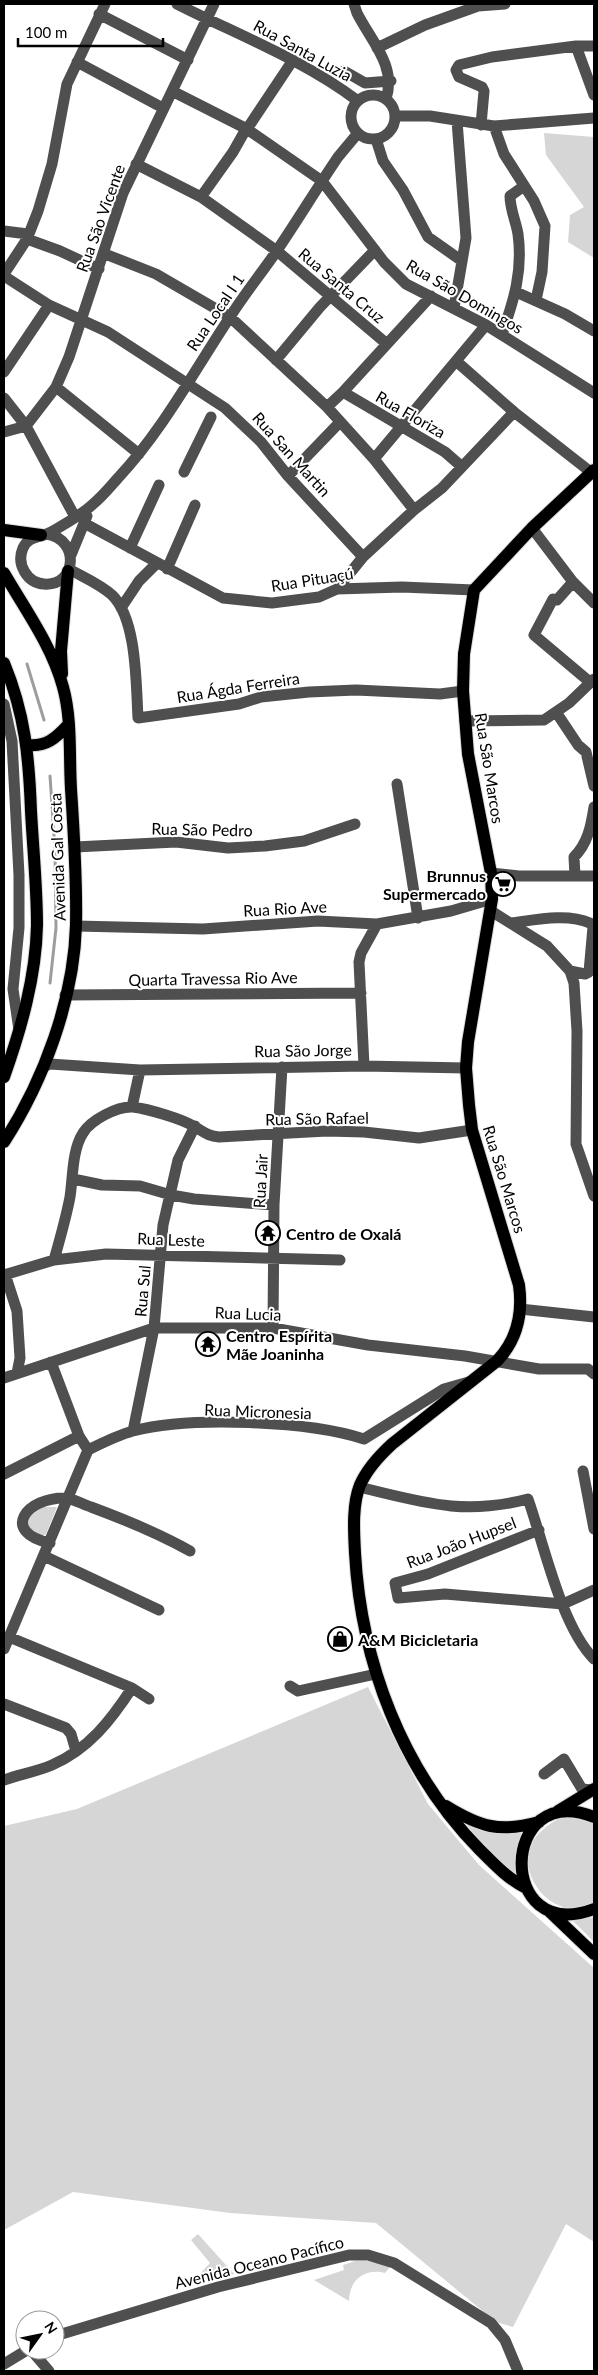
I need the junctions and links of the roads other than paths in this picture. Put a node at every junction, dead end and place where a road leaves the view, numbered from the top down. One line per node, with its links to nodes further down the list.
1 (176, 4): 7 (street, Rua Santa Luzia)
2 (214, 4): 7 (street, Rua São Vicente)
3 (354, 4): 10 (street)
4 (505, 4): 6 (street)
5 (103, 7): 11 (street); 13 (street)
6 (459, 9): 10 (street)
7 (206, 19): 11 (street, Rua São Vicente); 12 (street, Rua Santa Luzia)
8 (576, 46): 9 (street); 17 (street); 24 (street)
9 (594, 46)
10 (377, 48): 15 (street)
11 (188, 60): 16 (street, Rua São Vicente)
12 (293, 60): 19 (street, Rua Santa Luzia); 26 (street)
13 (77, 62): 20 (street); 34 (street)
14 (344, 71): 15 (street)
15 (390, 81): 18 (street)
16 (172, 91): 20 (street, Rua São Vicente); 26 (street)
17 (594, 95)
18 (386, 99): 19 (street); 21 (street)
19 (358, 101): 27 (street)
20 (163, 108): 29 (street, Rua São Vicente)
21 (395, 116): 23 (street); 28 (street)
22 (594, 118): 25 (street)
23 (457, 121): 24 (street); 38 (street)
24 (481, 125): 25 (street)
25 (494, 126): 31 (street)
26 (246, 129): 30 (street, Rua São Domingos); 32 (street)
27 (358, 133): 28 (street); 30 (street, Rua Local I 1)
28 (376, 139): 38 (street)
29 (136, 164): 32 (street, Rua Santa Cruz); 37 (street, Rua São Vicente)
30 (322, 181): 35 (street, Rua São Domingos); 36 (street, Rua Local I 1)
31 (524, 186): 41 (street); 44 (street)
32 (201, 198): 36 (street, Rua Santa Cruz)
33 (4, 231): 34 (street)
34 (27, 236): 39 (street); 40 (street)
35 (374, 250): 42 (street); 43 (street, Rua São Domingos)
36 (277, 251): 42 (street, Rua Santa Cruz); 47 (street, Rua Local I 1)
37 (105, 254): 39 (street, Rua São Vicente); 47 (street)
38 (462, 261): 46 (street)
39 (99, 269): 48 (street, Rua São Vicente)
40 (4, 275): 45 (street, Rua San Martin)
41 (516, 292): 44 (street); 51 (street)
42 (330, 296): 52 (street, Rua Santa Cruz); 53 (street)
43 (430, 296): 46 (street, Rua São Domingos); 52 (street)
44 (536, 300): 50 (street)
45 (49, 305): 48 (street, Rua San Martin); 55 (street)
46 (454, 308): 49 (street, Rua São Domingos)
47 (230, 317): 53 (street); 56 (street, Rua Local I 1)
48 (80, 320): 56 (street, Rua San Martin); 57 (street, Rua São Vicente)
49 (486, 325): 51 (street, Rua São Domingos); 54 (street)
50 (594, 331)
51 (502, 334): 59 (street, Rua São Domingos)
52 (387, 344): 58 (street)
53 (276, 360): 61 (street)
54 (456, 361): 62 (street); 66 (street)
55 (4, 372)
56 (187, 384): 68 (street, Rua Local I 1); 73 (street, Rua San Martin)
57 (56, 386): 65 (street, Rua São Vicente); 68 (street)
58 (343, 392): 61 (street); 66 (street, Rua Floriza)
59 (594, 393)
60 (4, 398): 65 (street)
61 (327, 407): 64 (street)
62 (514, 412): 70 (street); 71 (street)
63 (211, 417): 72 (street)
64 (340, 422): 69 (street); 73 (street)
65 (26, 426): 67 (street); 77 (street)
66 (401, 427): 69 (street); 70 (street, Rua Floriza)
67 (4, 432)
68 (139, 454): 77 (street, Rua Local I 1)
69 (374, 459): 76 (street)
70 (460, 466): 76 (street)
71 (593, 471): 78 (main road)
72 (184, 472)
73 (288, 476): 83 (street, Rua San Martin)
74 (160, 485): 81 (street)
75 (195, 504): 85 (street)
76 (414, 510): 83 (street)
77 (79, 520): 80 (street); 81 (street, Rua Pituaçú); 82 (street, Rua Local I 1)
78 (532, 528): 88 (street); 90 (main road)
79 (4, 530): 80 (main road)
80 (44, 534): 82 (street); 86 (street)
81 (130, 548): 84 (street, Rua Pituaçú)
82 (71, 555): 86 (street)
83 (363, 557): 89 (street)
84 (157, 563): 85 (street, Rua Pituaçú); 92 (street)
85 (167, 569): 89 (street, Rua Pituaçú)
86 (68, 572): 92 (street); 95 (main road)
87 (4, 573): 95 (main road, Avenida Gal Costa)
88 (573, 582): 91 (street); 94 (street)
89 (337, 589): 90 (street, Rua Pituaçú)
90 (474, 590): 96 (main road, Rua São Marcos)
91 (594, 603)
92 (121, 608): 96 (street, Rua Ágda Ferreira)
93 (4, 663): 102 (main road, Avenida Gal Costa)
94 (592, 681): 98 (street)
95 (63, 687): 100 (main road, Avenida Gal Costa)
96 (463, 691): 99 (main road, Rua São Marcos)
97 (4, 704): 101 (street)
98 (556, 712): 99 (street); 104 (street)
99 (465, 721): 108 (main road, Rua São Marcos)
100 (68, 725): 102 (main road); 107 (main road, Avenida Gal Costa)
101 (9, 729): 102 (street); 119 (street)
102 (28, 745): 119 (main road, Avenida Gal Costa)
103 (397, 784): 112 (street)
104 (594, 786)
105 (594, 807): 109 (street)
106 (355, 824): 107 (street, Rua São Pedro)
107 (75, 847): 115 (main road, Avenida Gal Costa)
108 (491, 874): 109 (street); 111 (main road, Rua São Marcos)
109 (575, 876): 110 (street)
110 (594, 876)
111 (492, 905): 112 (street, Rua Rio Ave); 113 (street); 123 (main road, Rua São Marcos)
112 (418, 918): 114 (street, Rua Rio Ave)
113 (511, 923): 116 (street); 116 (street)
114 (377, 924): 115 (street, Rua Rio Ave); 117 (street)
115 (76, 926): 118 (main road, Avenida Gal Costa)
116 (570, 971): 133 (street)
117 (361, 993): 118 (street, Quarta Travessa Rio Ave); 121 (street)
118 (65, 995): 122 (main road, Avenida Gal Costa)
119 (19, 1031): 125 (main road, Avenida Gal Costa)
120 (282, 1066): 121 (street, Rua São Jorge); 124 (street, Rua São Jorge); 129 (street, Rua Jair)
121 (364, 1066): 123 (street, Rua São Jorge)
122 (43, 1067): 124 (street, Rua São Jorge); 130 (main road, Avenida Gal Costa)
123 (466, 1068): 128 (main road, Rua São Marcos)
124 (140, 1070): 126 (street)
125 (4, 1077)
126 (132, 1107): 127 (street, Rua São Rafael); 131 (street)
127 (195, 1126): 129 (street, Rua São Rafael); 132 (street, Rua Sul)
128 (472, 1130): 129 (street, Rua São Rafael); 140 (main road, Rua São Marcos)
129 (279, 1134): 134 (street, Rua Jair)
130 (4, 1142)
131 (73, 1179): 132 (street); 137 (street)
132 (170, 1195): 134 (street); 135 (street, Rua Sul)
133 (594, 1196)
134 (274, 1205): 136 (street, Rua Jair)
135 (161, 1255): 136 (street, Rua Leste); 137 (street, Rua Leste); 142 (street, Rua Sul)
136 (274, 1257): 138 (street, Rua Leste); 143 (street, Rua Jair)
137 (54, 1260): 139 (street, Rua Leste)
138 (340, 1260)
139 (4, 1274): 146 (street)
140 (520, 1309): 141 (street); 144 (main road, Rua São Marcos)
141 (594, 1317)
142 (154, 1328): 143 (street, Rua Lucia); 145 (street, Rua Lucia); 150 (street, Rua Sul)
143 (273, 1328): 144 (street, Rua Lucia)
144 (497, 1361): 147 (street, Rua Lucia); 149 (main road, Rua São Marcos)
145 (51, 1362): 146 (street, Rua Lucia); 151 (street)
146 (17, 1373): 148 (street, Rua Lucia)
147 (594, 1374)
148 (4, 1378)
149 (474, 1380): 150 (street, Rua Micronesia); 155 (main road, Rua São Marcos)
150 (132, 1431): 152 (street, Rua Micronesia)
151 (79, 1436): 152 (street); 154 (street)
152 (88, 1450): 156 (street)
153 (583, 1472): 157 (street)
154 (4, 1474)
155 (359, 1487): 158 (street); 168 (main road, Rua São Marcos)
156 (67, 1498): 159 (street); 159 (street); 160 (street)
157 (594, 1529)
158 (539, 1530): 163 (street); 163 (street, Rua João Hupsel)
159 (50, 1543): 161 (street)
160 (190, 1551)
161 (44, 1556): 164 (street); 165 (street)
162 (594, 1590): 163 (street)
163 (563, 1604): 167 (street)
164 (159, 1610)
165 (9, 1638): 166 (street); 170 (street)
166 (4, 1649)
167 (594, 1659)
168 (376, 1674): 169 (street); 177 (main road, Rua São Marcos)
169 (290, 1686)
170 (132, 1688): 171 (street); 173 (street)
171 (150, 1699)
172 (4, 1704): 173 (street)
173 (76, 1751): 175 (street)
174 (544, 1774): 176 (street)
175 (4, 1780)
176 (594, 1790): 178 (main road)
177 (442, 1803): 180 (main road, Rua São Marcos); 181 (main road, Rua São Marcos)
178 (552, 1815): 179 (main road); 180 (main road)
179 (594, 1817)
180 (539, 1822): 181 (main road)
181 (526, 1888): 182 (main road, Rua São Marcos)
182 (545, 1908): 183 (main road); 184 (main road, Rua São Marcos)
183 (594, 1909)
184 (594, 1954)
185 (65, 2333): 190 (street, Avenida Oceano Pacífico)
186 (15, 2357): 188 (street)
187 (39, 2360): 189 (street)
188 (4, 2364)
189 (49, 2371)
190 (518, 2371)

